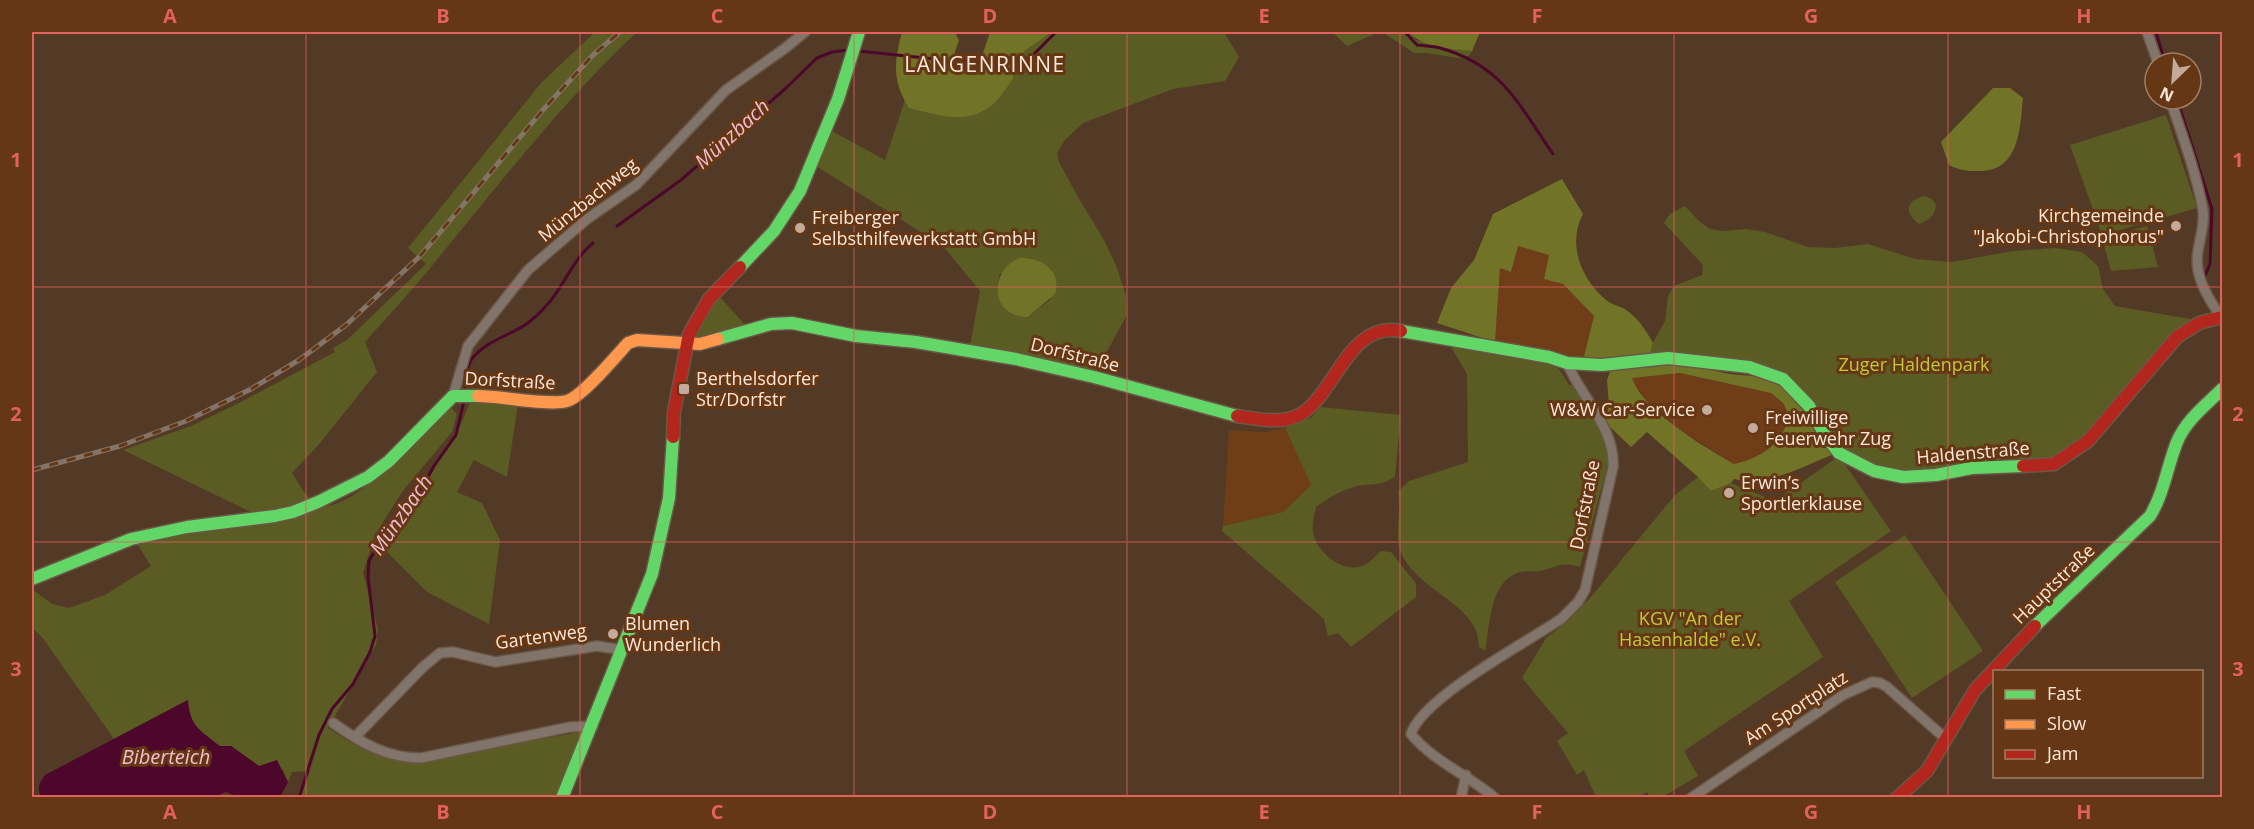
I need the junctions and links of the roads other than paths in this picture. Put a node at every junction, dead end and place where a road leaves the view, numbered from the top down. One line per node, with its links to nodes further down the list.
1 (805, 32): 10 (street, Münzbachweg)
2 (859, 32): 7 (street)
3 (2147, 32): 4 (street)
4 (2153, 51)
5 (2173, 111): 6 (street)
6 (2221, 316): 8 (street, Haldenstraße)
7 (686, 343): 8 (street, Dorfstraße); 10 (street, Dorfstraße); 12 (street)
8 (1567, 363): 19 (street, Dorfstraße)
9 (2223, 389): 13 (street, Hauptstraße)
10 (462, 396): 11 (street, Dorfstraße)
11 (32, 579)
12 (623, 650): 16 (street); 17 (street, Gartenweg)
13 (1993, 670)
14 (1993, 670): 18 (street, Hauptstraße)
15 (333, 723): 17 (street)
16 (593, 726): 17 (street); 20 (street)
17 (355, 737)
18 (1946, 739): 23 (street, Am Sportplatz); 24 (street, Hauptstraße)
19 (1466, 775): 21 (street); 22 (street, Dorfstraße)
20 (562, 798)
21 (1461, 798)
22 (1495, 798)
23 (1691, 798)
24 (1896, 798)

